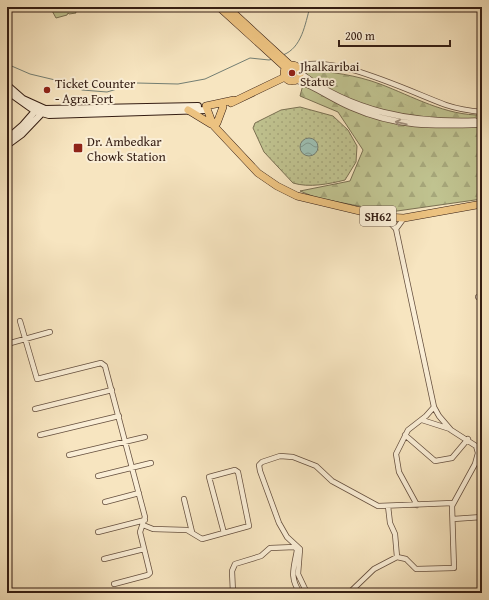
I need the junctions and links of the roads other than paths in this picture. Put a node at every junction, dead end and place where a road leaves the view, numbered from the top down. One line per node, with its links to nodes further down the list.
1 (219, 7): 3 (main road)
2 (227, 7): 3 (main road)
3 (273, 54): 4 (main road)
4 (291, 68): 5 (main road); 5 (main road); 15 (street); 17 (street); 20 (street, one-way to 4)
5 (285, 77): 8 (main road)
6 (7, 85): 12 (main road)
7 (7, 91): 9 (main road)
8 (234, 100): 10 (main road); 11 (main road)
9 (22, 103): 12 (main road); 18 (main road)
10 (223, 107): 11 (main road); 19 (main road)
11 (209, 108): 13 (main road); 14 (main road); 19 (main road, SH62)
12 (36, 109): 14 (main road); 18 (main road)
13 (188, 110): 16 (main road); 19 (main road)
14 (43, 111): 16 (main road); 21 (main road)
15 (482, 112)
16 (53, 115): 21 (main road)
17 (482, 120)
18 (26, 122): 22 (main road)
19 (215, 124): 25 (main road, SH62)
20 (482, 124)
21 (27, 129): 23 (main road)
22 (7, 139)
23 (7, 144)
24 (482, 204): 26 (main road, SH62)
25 (385, 217): 26 (main road, SH62); 27 (street)
26 (404, 218): 27 (street)
27 (396, 229): 33 (street)
28 (20, 321): 30 (street)
29 (50, 332): 30 (street)
30 (25, 339): 31 (street); 32 (street)
31 (7, 344)
32 (112, 390): 34 (street); 35 (street)
33 (434, 407): 36 (street); 37 (street)
34 (35, 409)
35 (119, 416): 38 (street); 42 (street)
36 (422, 420): 37 (street); 39 (street)
37 (451, 430): 41 (street)
38 (40, 435)
39 (405, 435): 41 (street); 53 (street)
40 (144, 437): 42 (street)
41 (468, 439): 43 (street)
42 (126, 442): 45 (street); 47 (street)
43 (474, 443): 44 (street); 52 (street)
44 (482, 448)
45 (69, 455)
46 (151, 463): 47 (street)
47 (132, 467): 48 (street); 49 (street)
48 (98, 476)
49 (138, 493): 51 (street); 57 (street)
50 (184, 499): 59 (street)
51 (105, 502)
52 (453, 504): 53 (street); 56 (street)
53 (417, 505): 54 (street)
54 (388, 506): 62 (street); 67 (street)
55 (482, 518): 56 (street)
56 (453, 519): 62 (street)
57 (144, 523): 58 (street); 59 (street); 61 (street)
58 (98, 532)
59 (192, 532): 60 (street)
60 (224, 532): 60 (street)
61 (144, 549): 63 (street); 64 (street)
62 (397, 557): 68 (street)
63 (104, 559)
64 (114, 584)
65 (233, 593): 66 (street)
66 (300, 593)
67 (307, 593)
68 (348, 593)

